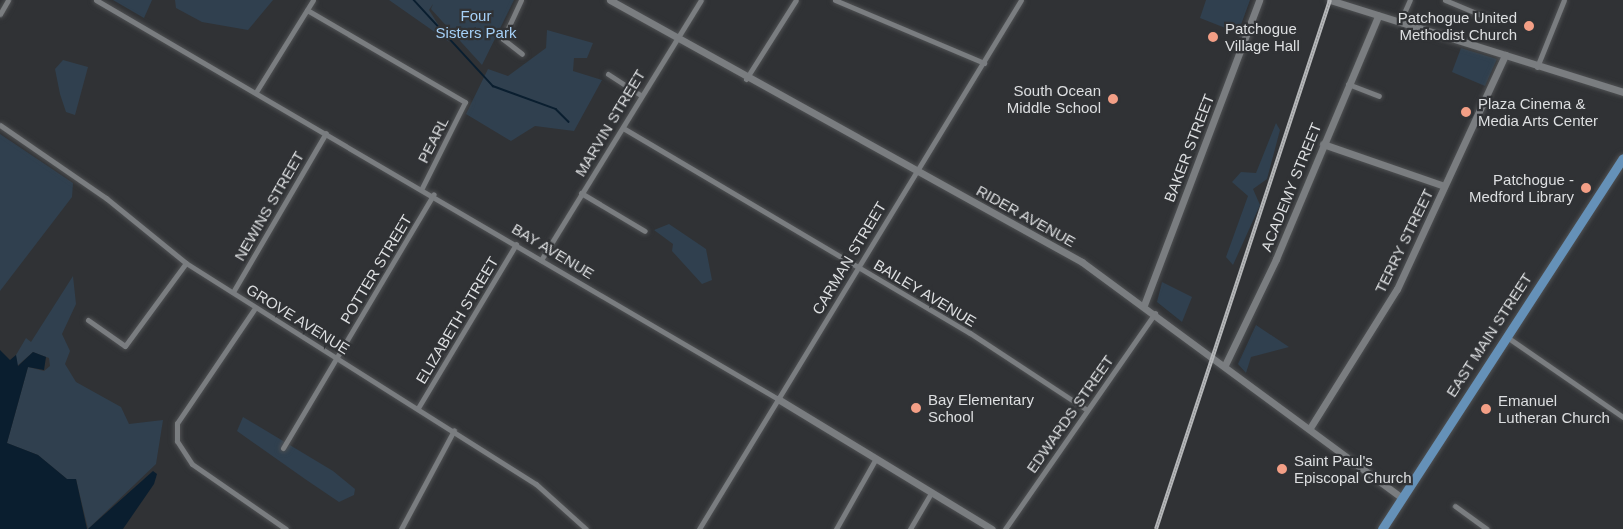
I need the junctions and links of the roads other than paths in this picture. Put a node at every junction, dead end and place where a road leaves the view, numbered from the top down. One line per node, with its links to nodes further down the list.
1 (8, 0): 16 (street)
2 (96, 0): 28 (street, BAY AVENUE)
3 (313, 0): 15 (street)
4 (521, 0): 21 (street)
5 (610, 0): 20 (street, RIDER AVENUE)
6 (701, 0): 20 (street, MARVIN STREET)
7 (796, 0): 26 (street)
8 (835, 0): 23 (street)
9 (1021, 0): 23 (street, CARMAN STREET)
10 (1259, 0): 48 (street, BAKER STREET)
11 (1330, 0): 17 (street)
12 (1410, 0): 19 (street)
13 (1445, 0): 18 (street)
14 (1564, 0): 24 (street)
15 (307, 10): 28 (street); 39 (street, PEARL)
16 (0, 14)
17 (1378, 16): 19 (street); 27 (street, ACADEMY STREET)
18 (1493, 20)
19 (1400, 22): 22 (street)
20 (676, 39): 26 (street, RIDER AVENUE); 30 (street, MARVIN STREET)
21 (522, 54)
22 (1505, 56): 24 (street); 38 (street, TERRY STREET)
23 (984, 63): 37 (street, CARMAN STREET)
24 (1537, 66): 29 (street)
25 (608, 74): 30 (street)
26 (746, 78): 37 (street, RIDER AVENUE)
27 (1348, 84): 31 (street); 35 (street, ACADEMY STREET)
28 (256, 92): 34 (street, BAY AVENUE)
29 (1623, 92)
30 (642, 96): 33 (street, MARVIN STREET)
31 (1379, 96)
32 (0, 124): 45 (street, GROVE AVENUE)
33 (623, 128): 40 (street, MARVIN STREET); 46 (street, BAILEY AVENUE)
34 (326, 133): 39 (street, BAY AVENUE); 47 (street, NEWINS STREET)
35 (1323, 144): 38 (street); 54 (street, ACADEMY STREET)
36 (1623, 158): 52 (main road, EAST MAIN STREET)
37 (916, 171): 46 (street, CARMAN STREET); 48 (street, RIDER AVENUE)
38 (1444, 186): 59 (street, TERRY STREET)
39 (422, 188): 41 (street, BAY AVENUE)
40 (581, 193): 42 (street); 44 (street, MARVIN STREET)
41 (434, 194): 43 (street, BAY AVENUE); 53 (street, POTTER STREET)
42 (645, 231)
43 (516, 244): 44 (street, BAY AVENUE); 56 (street, ELIZABETH STREET)
44 (541, 260): 55 (street, BAY AVENUE)
45 (186, 263): 47 (street, GROVE AVENUE); 51 (street)
46 (858, 267): 55 (street, CARMAN STREET); 57 (street, BAILEY AVENUE)
47 (233, 292): 49 (street, GROVE AVENUE)
48 (1144, 305): 50 (street, RIDER AVENUE)
49 (255, 308): 53 (street, GROVE AVENUE); 66 (street)
50 (1155, 313): 54 (street, RIDER AVENUE); 57 (street, EDWARDS STREET)
51 (88, 320)
52 (1507, 337): 58 (street); 64 (main road, EAST MAIN STREET)
53 (337, 358): 56 (street, GROVE AVENUE); 61 (street, POTTER STREET)
54 (1225, 365): 59 (street, RIDER AVENUE)
55 (778, 399): 62 (street, BAY AVENUE); 69 (street, CARMAN STREET)
56 (418, 408): 60 (street, GROVE AVENUE)
57 (1087, 410): 73 (street, EDWARDS STREET)
58 (1623, 417)
59 (1310, 428): 64 (street, RIDER AVENUE)
60 (453, 430): 67 (street); 68 (street, GROVE AVENUE)
61 (282, 448)
62 (875, 460): 63 (street, BAY AVENUE); 70 (street)
63 (931, 493): 71 (street); 72 (street, BAY AVENUE)
64 (1401, 497): 74 (main road, EAST MAIN STREET)
65 (1455, 506): 75 (street)
66 (286, 529)
67 (401, 529)
68 (586, 529)
69 (699, 529)
70 (836, 529)
71 (910, 529)
72 (992, 529)
73 (1005, 529)
74 (1382, 529)
75 (1487, 529)

